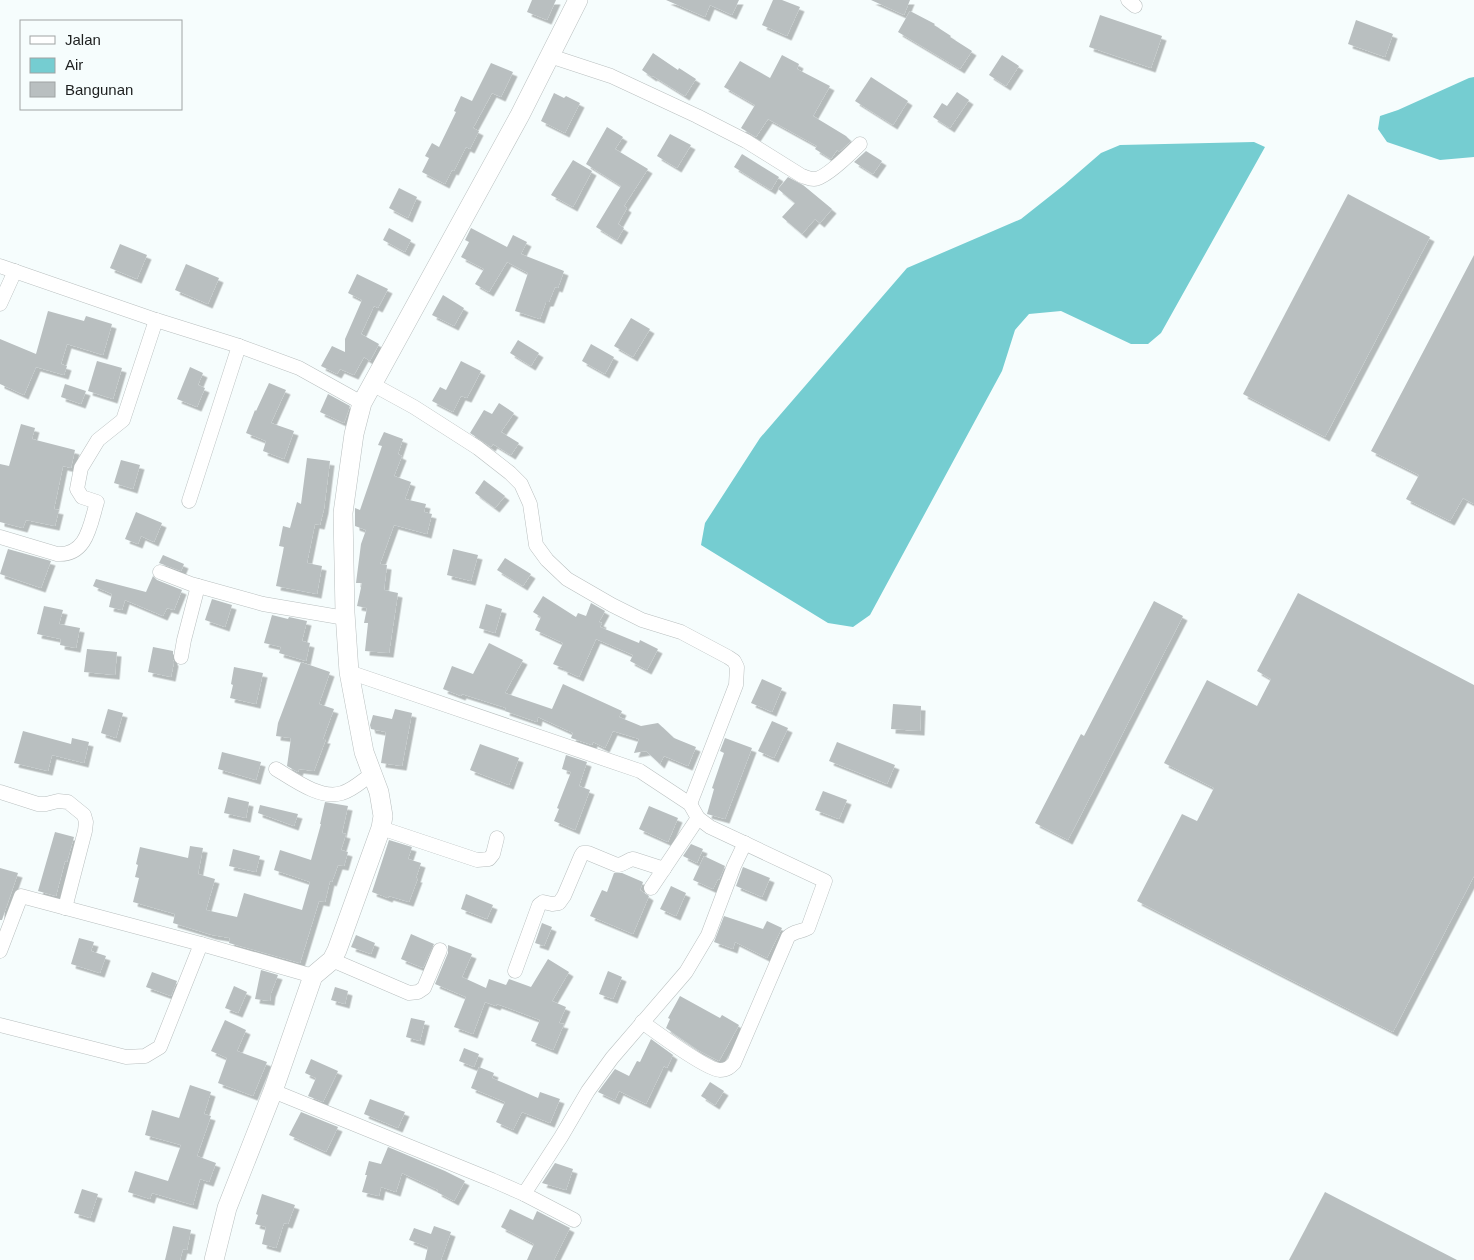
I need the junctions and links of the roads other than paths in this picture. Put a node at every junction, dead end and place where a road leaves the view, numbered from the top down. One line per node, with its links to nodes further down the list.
1 (578, 0): 2 (street)
2 (550, 56): 3 (street); 9 (street)
3 (860, 144)
4 (0, 266): 5 (street)
5 (15, 271): 6 (street); 7 (street)
6 (0, 304)
7 (156, 320): 8 (street); 12 (street)
8 (239, 346): 10 (street); 11 (street)
9 (372, 384): 10 (street); 21 (street)
10 (362, 403): 15 (street)
11 (189, 501)
12 (0, 537)
13 (160, 572): 14 (street)
14 (198, 586): 15 (street); 16 (street)
15 (345, 618): 17 (street)
16 (181, 657)
17 (349, 672): 19 (street); 21 (street)
18 (276, 769): 19 (street)
19 (372, 774): 23 (street)
20 (0, 792): 28 (street)
21 (690, 804): 22 (street)
22 (698, 818): 25 (street); 26 (street)
23 (381, 828): 24 (street); 32 (street)
24 (497, 838)
25 (745, 843): 35 (street); 35 (street)
26 (664, 869): 27 (street); 33 (street)
27 (651, 888)
28 (65, 908): 29 (street); 31 (street)
29 (201, 944): 34 (street); 36 (street)
30 (440, 950): 32 (street)
31 (0, 951)
32 (332, 960): 34 (street)
33 (514, 971)
34 (313, 976): 37 (street)
35 (642, 1022): 38 (street)
36 (0, 1026)
37 (273, 1091): 38 (street); 40 (street)
38 (524, 1194): 39 (street)
39 (574, 1220)
40 (214, 1260)

